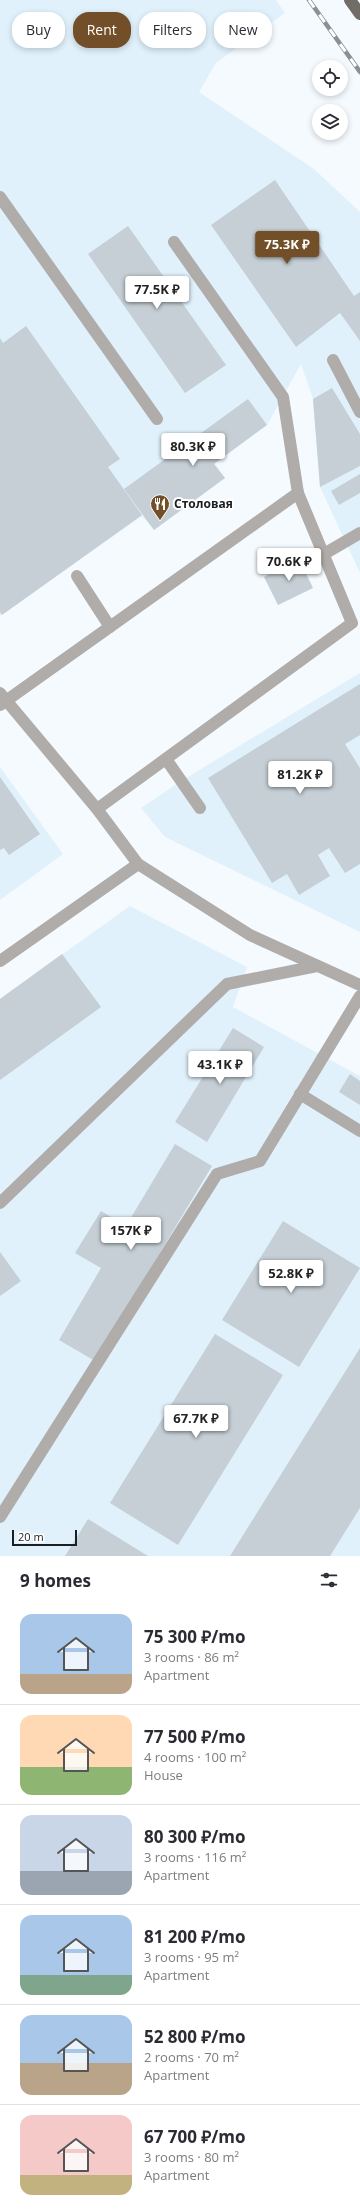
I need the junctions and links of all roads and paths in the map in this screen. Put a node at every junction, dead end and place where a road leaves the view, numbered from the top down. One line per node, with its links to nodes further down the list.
1 (350, 0): 2 (main road)
2 (360, 14)
3 (0, 197): 7 (lane)
4 (174, 242): 8 (lane)
5 (333, 360): 6 (lane)
6 (360, 412)
7 (157, 419)
8 (298, 493): 10 (lane); 12 (lane)
9 (360, 534): 10 (lane)
10 (324, 554): 14 (lane)
11 (77, 576): 12 (lane)
12 (110, 626): 13 (lane)
13 (2, 699): 16 (lane)
14 (166, 758): 15 (lane); 16 (lane)
15 (200, 808)
16 (97, 809): 17 (lane)
17 (138, 864): 18 (lane); 19 (lane)
18 (0, 961)
19 (317, 966): 20 (lane); 24 (lane)
20 (360, 985)
21 (360, 996): 22 (lane)
22 (300, 1094): 23 (lane); 25 (lane)
23 (360, 1131)
24 (0, 1203)
25 (0, 1517)

